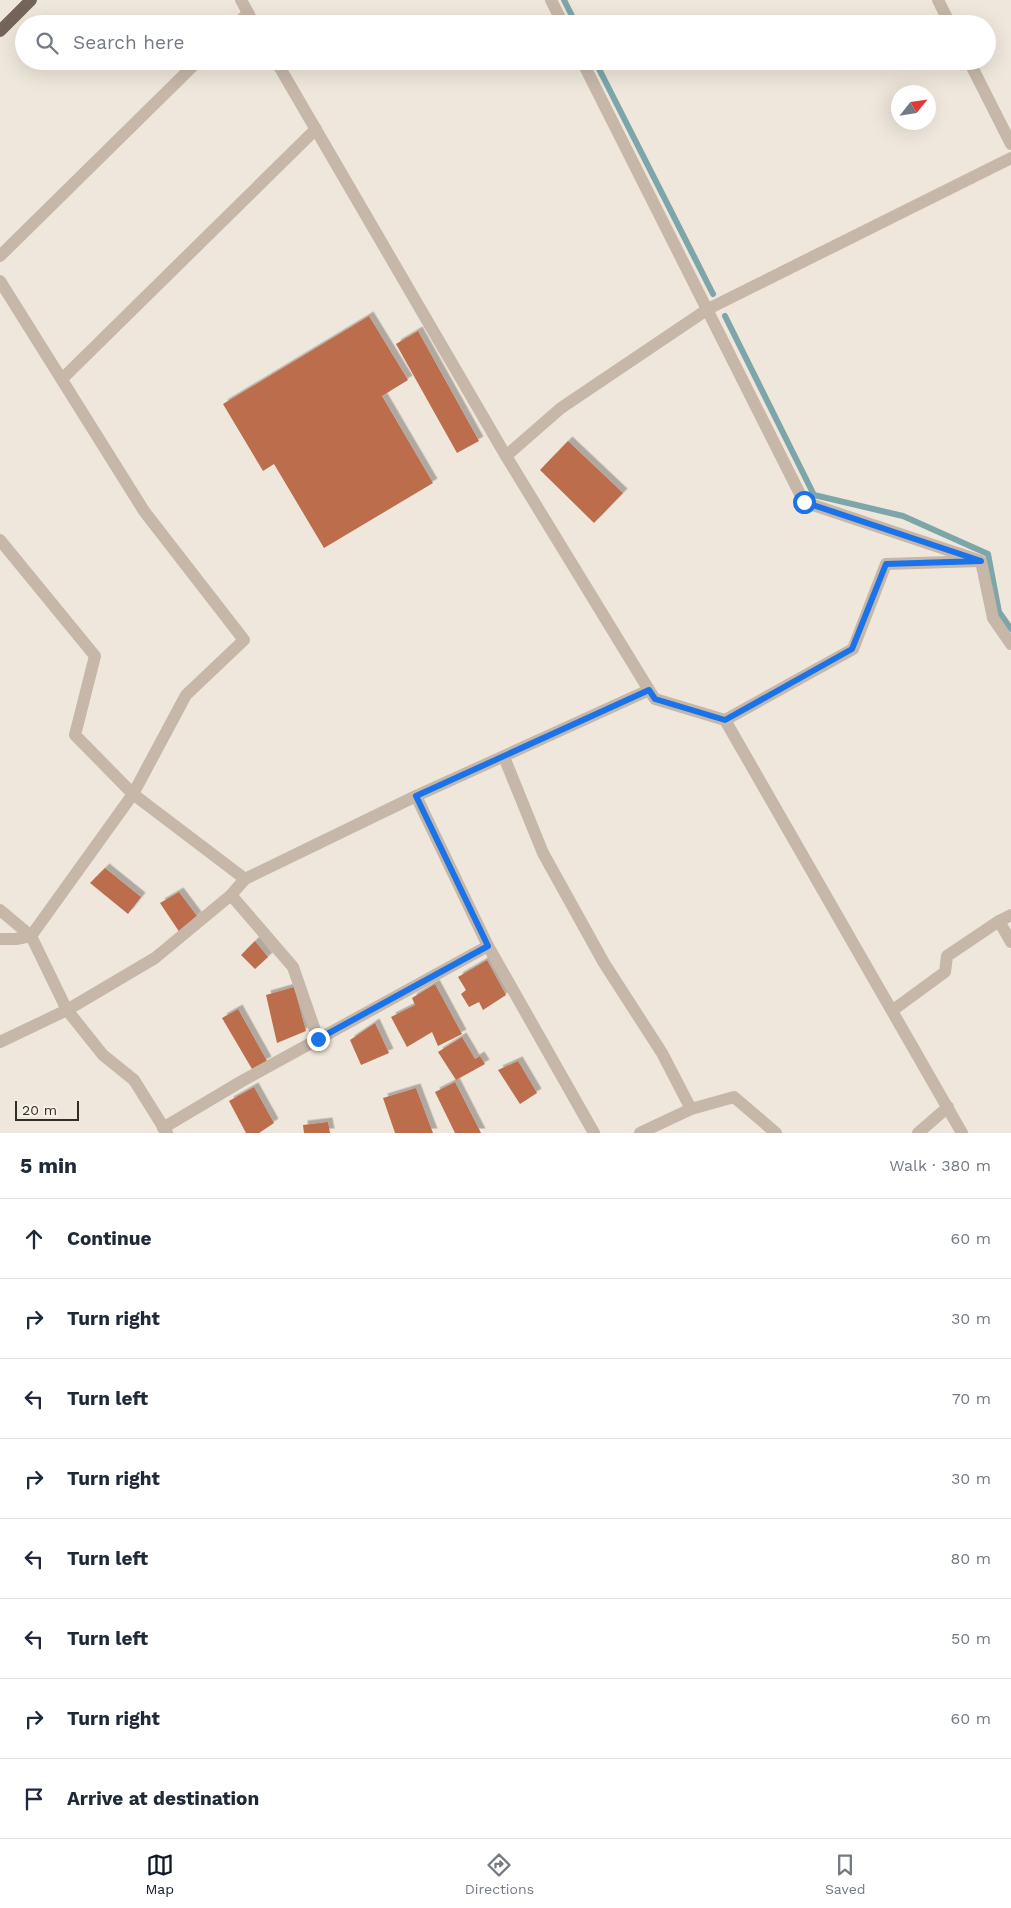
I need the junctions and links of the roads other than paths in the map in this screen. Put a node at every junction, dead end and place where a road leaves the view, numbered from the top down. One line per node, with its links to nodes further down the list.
1 (30, 0): 5 (main road)
2 (241, 0): 6 (street)
3 (551, 0): 7 (street)
4 (938, 0): 8 (street)
5 (15, 15)
6 (249, 15)
7 (558, 15)
8 (946, 15)
9 (15, 16): 10 (main road)
10 (0, 31)
11 (189, 70): 18 (street)
12 (281, 70): 15 (street)
13 (587, 70): 20 (street)
14 (974, 70): 16 (street)
15 (316, 129): 21 (street); 22 (street)
16 (1011, 144)
17 (1011, 158): 20 (street)
18 (0, 256)
19 (0, 281): 21 (street)
20 (708, 309): 22 (street); 24 (street)
21 (62, 379): 29 (street)
22 (506, 456): 26 (street)
23 (0, 540): 29 (street)
24 (981, 561): 25 (street); 27 (street)
25 (1011, 644)
26 (649, 690): 27 (street); 28 (street)
27 (725, 720): 40 (street)
28 (504, 757): 30 (street); 44 (street)
29 (133, 794): 31 (street); 35 (street)
30 (416, 796): 31 (street); 38 (street)
31 (245, 878): 32 (street)
32 (231, 895): 39 (street); 41 (street)
33 (0, 910): 35 (street)
34 (1005, 918): 37 (street); 40 (street)
35 (31, 936): 36 (street); 39 (street)
36 (0, 939)
37 (1011, 942)
38 (488, 946): 41 (street); 46 (street)
39 (67, 1010): 42 (street); 45 (street)
40 (893, 1010): 43 (street)
41 (318, 1039): 45 (street)
42 (0, 1042)
43 (948, 1107): 49 (street); 50 (street)
44 (691, 1109): 47 (street); 48 (street)
45 (165, 1130)
46 (594, 1133)
47 (640, 1133)
48 (776, 1133)
49 (918, 1133)
50 (962, 1133)

